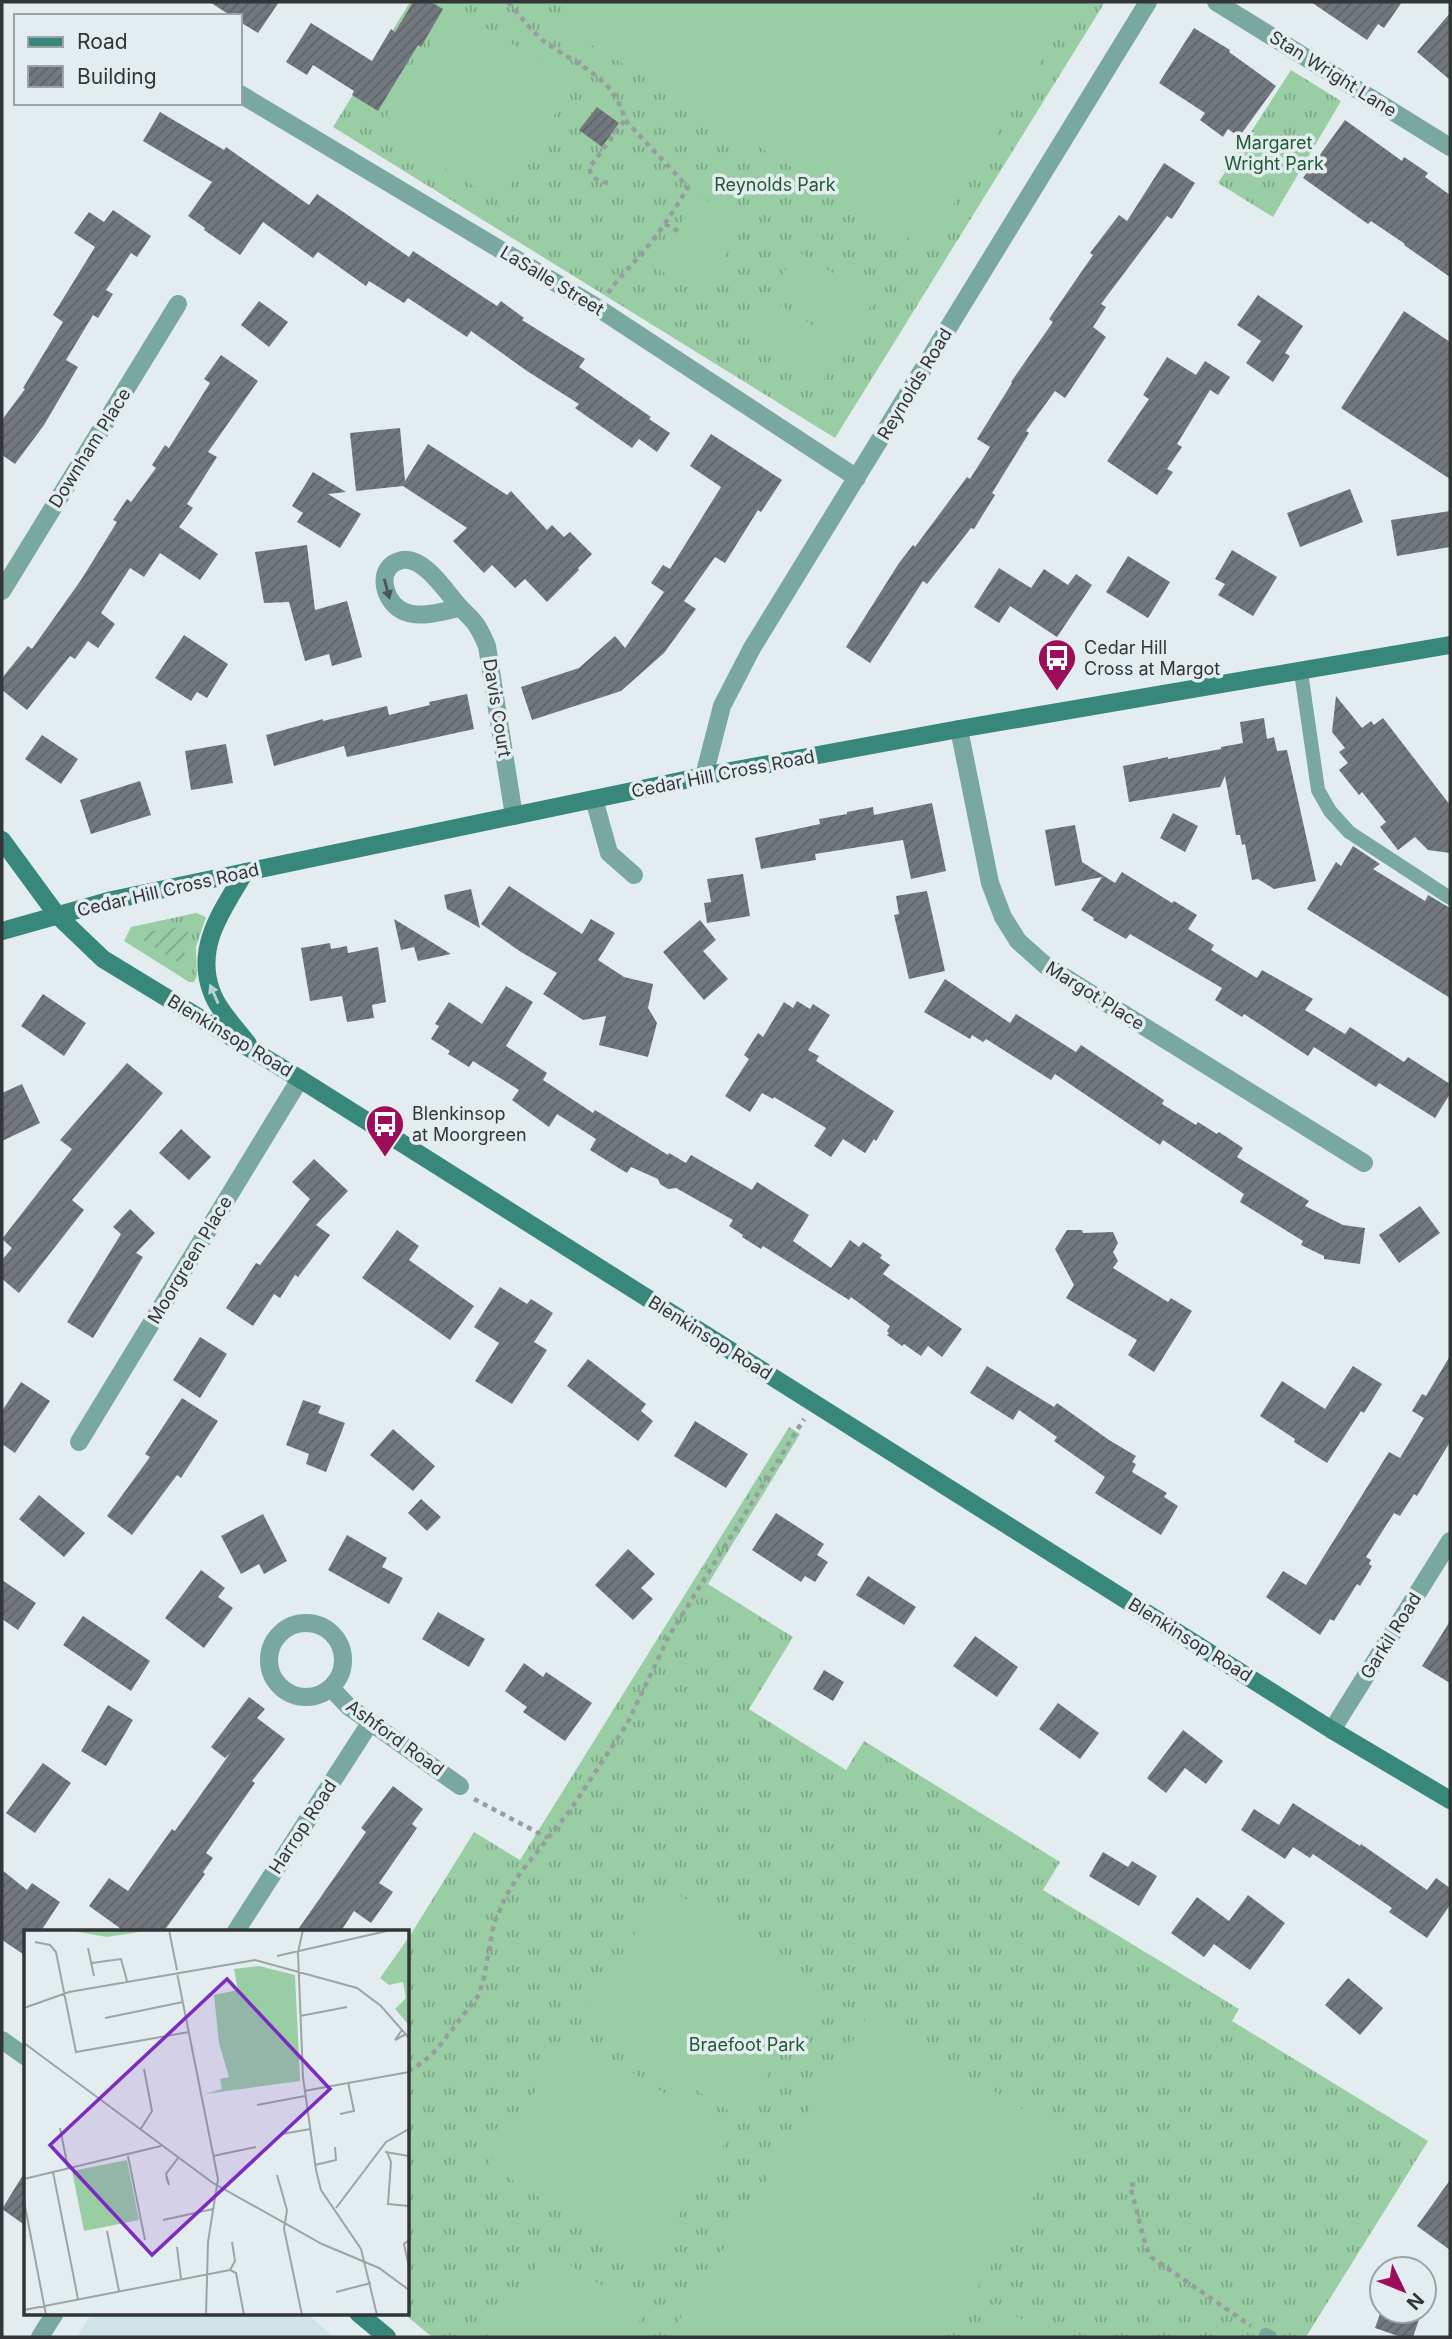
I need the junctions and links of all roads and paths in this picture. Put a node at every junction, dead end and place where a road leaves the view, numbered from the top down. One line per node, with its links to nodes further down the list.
1 (508, 2): 5 (path)
2 (1148, 2): 12 (street, Reynolds Road)
3 (1216, 2): 6 (street, Stan Wright Lane)
4 (242, 95): 11 (street, LaSalle Street)
5 (625, 120): 7 (path); 8 (path)
6 (1450, 147)
7 (608, 183)
8 (665, 224): 9 (path); 11 (path)
9 (678, 231)
10 (178, 304): 13 (street, Downham Place)
11 (598, 308): 12 (street, LaSalle Street)
12 (857, 478): 18 (street, Reynolds Road)
13 (2, 592)
14 (460, 608): 20 (street, Davis Court)
15 (1450, 645): 16 (street, Cedar Hill Cross Road)
16 (1301, 672): 17 (street, Cedar Hill Cross Road); 24 (lane)
17 (959, 729): 18 (street, Cedar Hill Cross Road); 29 (street, Margot Place)
18 (704, 776): 19 (street, Cedar Hill Cross Road)
19 (594, 799): 20 (street, Cedar Hill Cross Road); 23 (street)
20 (514, 816): 22 (street, Cedar Hill Cross Road)
21 (2, 840): 25 (street, Blenkinsop Road)
22 (245, 872): 25 (street, Cedar Hill Cross Road); 27 (street, one-way to 22)
23 (634, 875)
24 (1450, 898)
25 (57, 915): 26 (street, Cedar Hill Cross Road); 27 (street, Blenkinsop Road)
26 (2, 931)
27 (252, 1050): 28 (street, Blenkinsop Road)
28 (300, 1079): 30 (street, Blenkinsop Road); 31 (street, Moorgreen Place)
29 (1364, 1163)
30 (814, 1403): 35 (street, Blenkinsop Road); 38 (path)
31 (79, 1442)
32 (1450, 1541): 35 (street, Garkil Road)
33 (331, 1688): 33 (street, Ashford Road); 34 (street, Ashford Road)
34 (370, 1723): 36 (street, Ashford Road); 39 (street, Harrop Road)
35 (1332, 1730): 37 (street, Blenkinsop Road)
36 (460, 1786): 38 (path)
37 (1450, 1800)
38 (548, 1838): 42 (path)
39 (237, 1930)
40 (2, 2040): 41 (street)
41 (24, 2056)
42 (410, 2070)
43 (1135, 2184): 46 (path)
44 (54, 2314): 47 (street)
45 (359, 2314): 48 (street)
46 (1268, 2336)
47 (40, 2337)
48 (387, 2337)

